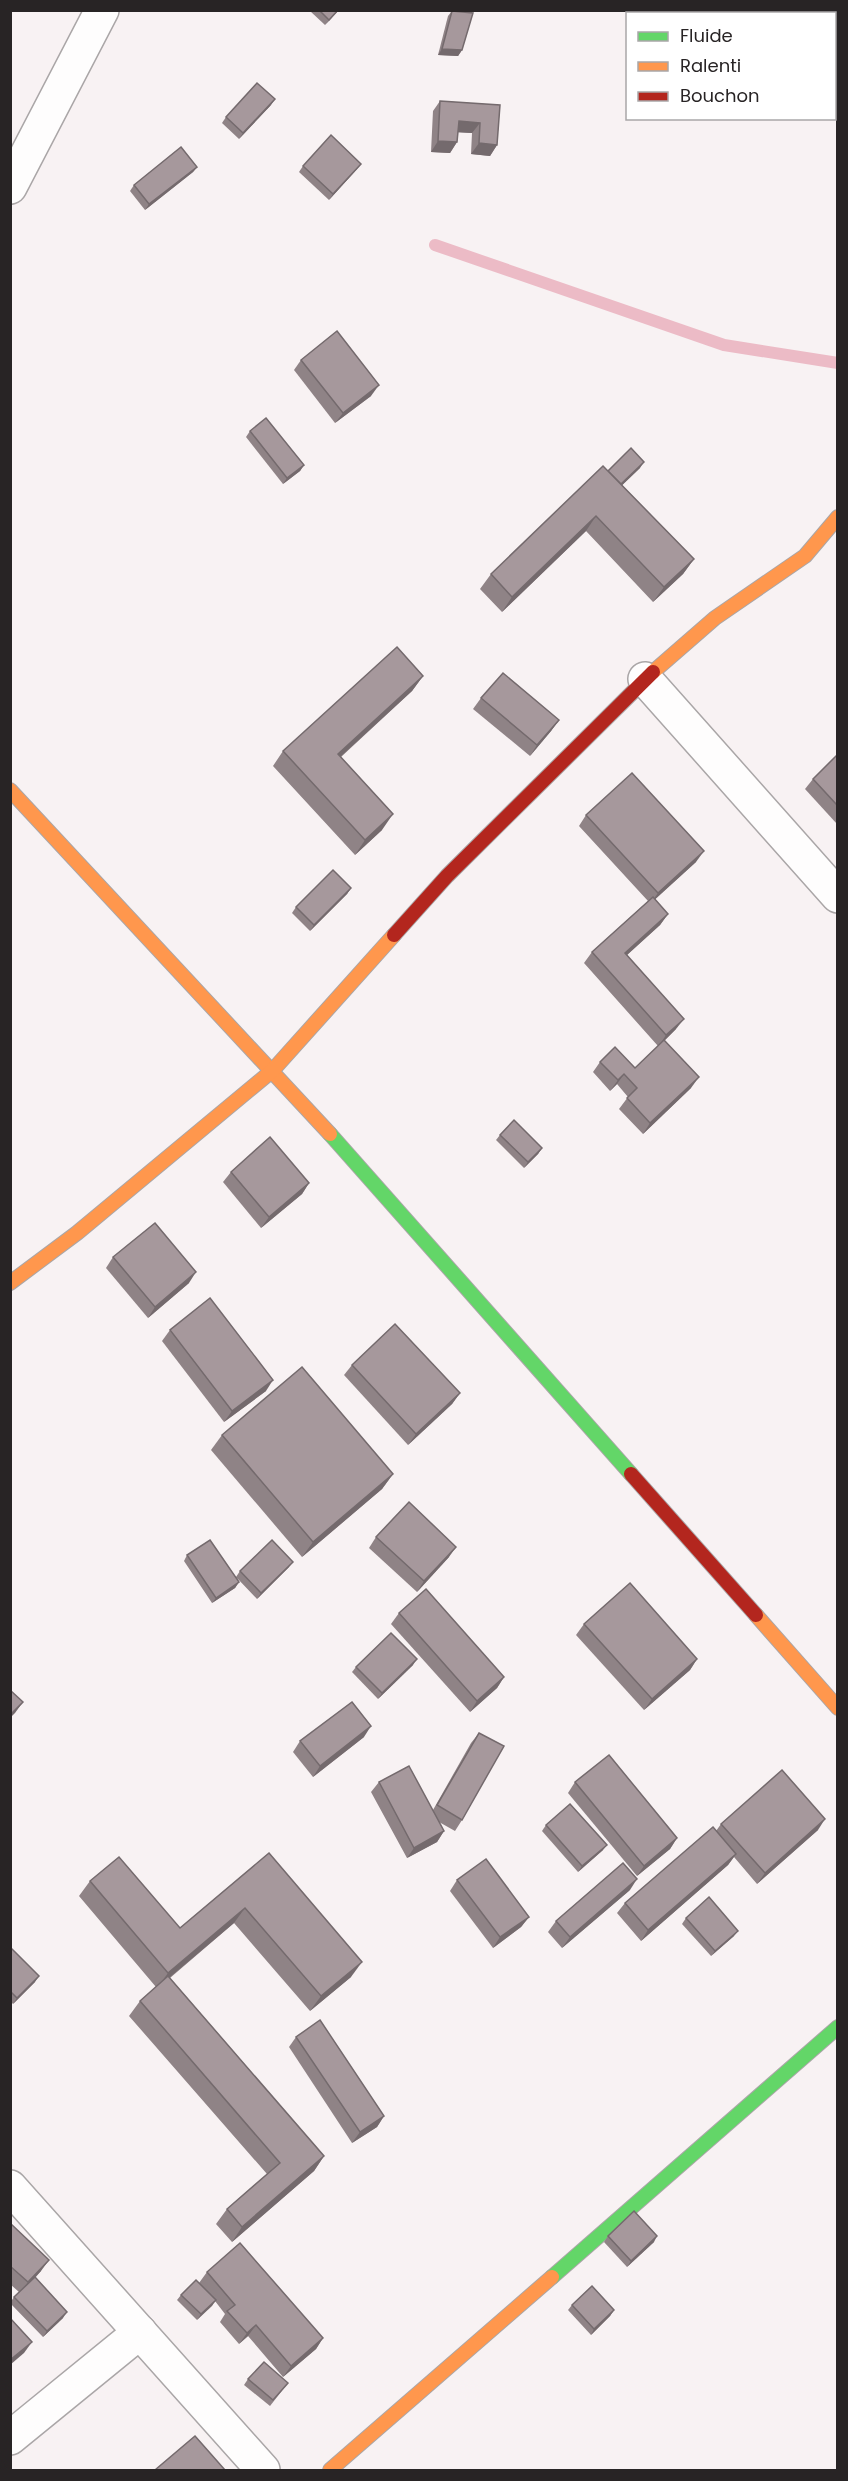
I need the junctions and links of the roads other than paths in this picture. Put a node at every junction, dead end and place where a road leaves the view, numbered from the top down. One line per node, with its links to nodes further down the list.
1 (102, 10): 2 (street)
2 (10, 187)
3 (837, 517): 4 (street)
4 (645, 679): 6 (street); 7 (street)
5 (10, 790): 7 (street)
6 (837, 896)
7 (273, 1070): 8 (street); 9 (street)
8 (10, 1283)
9 (837, 1708)
10 (837, 2027): 15 (street)
11 (10, 2187): 12 (street)
12 (140, 2332): 13 (street); 14 (street)
13 (10, 2438)
14 (263, 2470)
15 (330, 2470)

